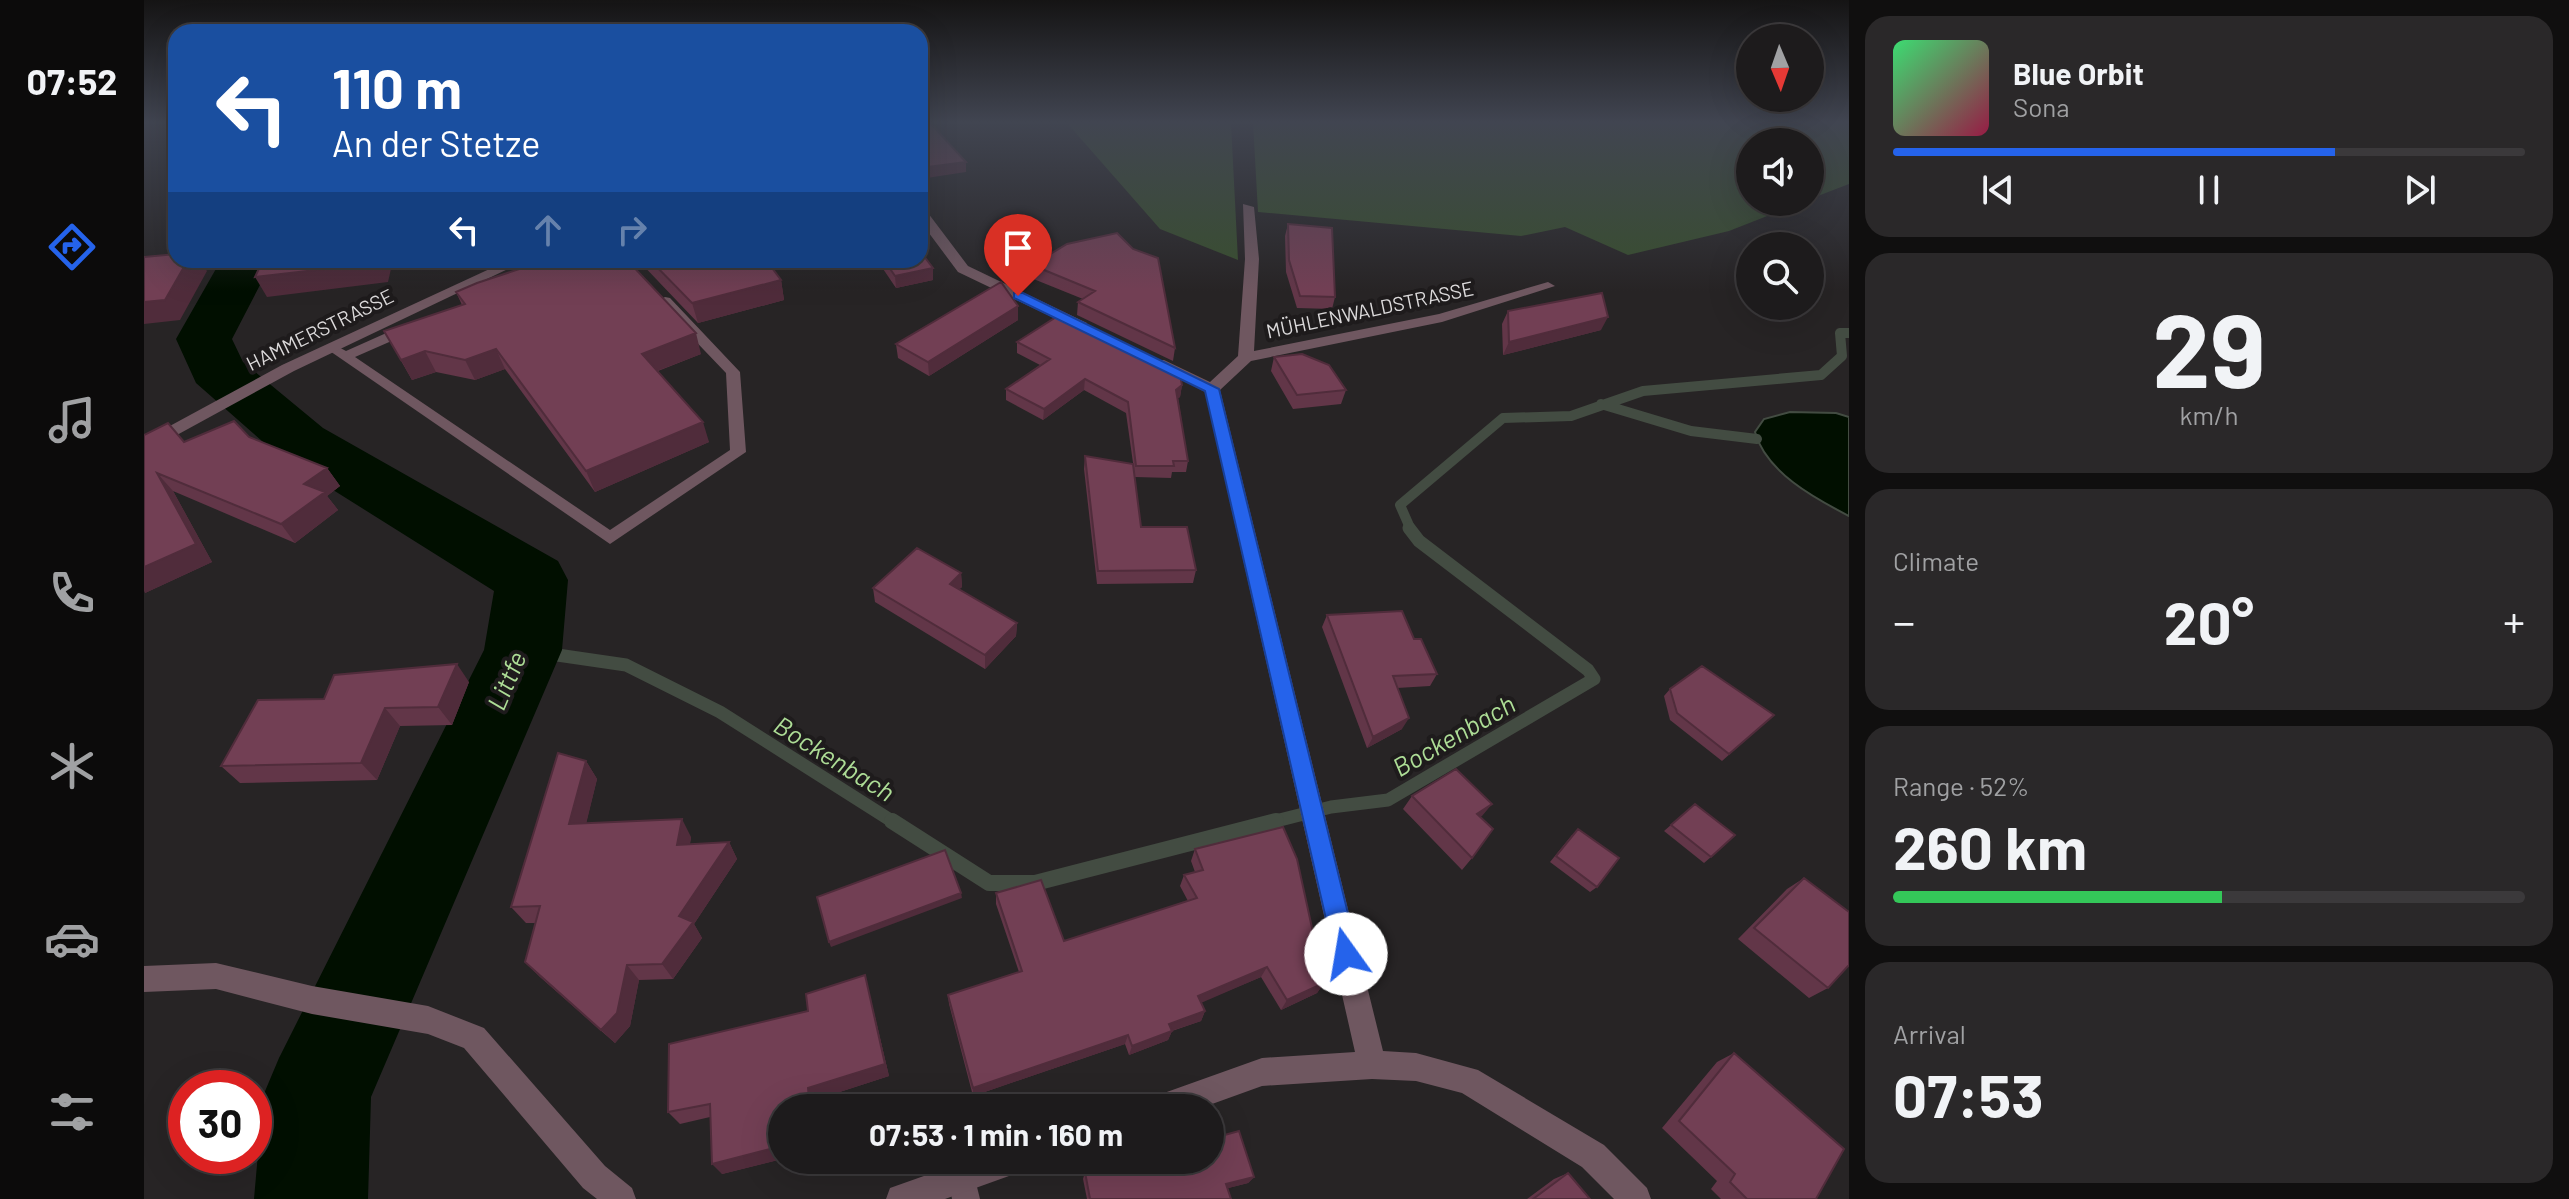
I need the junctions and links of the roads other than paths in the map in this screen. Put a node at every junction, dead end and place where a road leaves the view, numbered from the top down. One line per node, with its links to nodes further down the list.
1 (1248, 207): 12 (street, MÜHLENWALDSTRASSE)
2 (928, 223): 9 (street)
3 (504, 268): 10 (street, HAMMERSTRASSE)
4 (545, 268): 5 (lane)
5 (531, 274)
6 (1548, 286): 12 (street, MÜHLENWALDSTRASSE)
7 (487, 293): 10 (lane)
8 (659, 294): 10 (lane)
9 (1101, 336)
10 (337, 352): 14 (street, HAMMERSTRASSE)
11 (1143, 356): 13 (street)
12 (1246, 357): 13 (street, MÜHLENWALDSTRASSE)
13 (1212, 389): 16 (street)
14 (144, 447)
15 (144, 979): 20 (street)
16 (1372, 1065): 17 (street); 22 (street)
17 (1200, 1094)
18 (988, 1174): 19 (street)
19 (964, 1188): 21 (street)
20 (621, 1199)
21 (901, 1199)
22 (1636, 1199)

